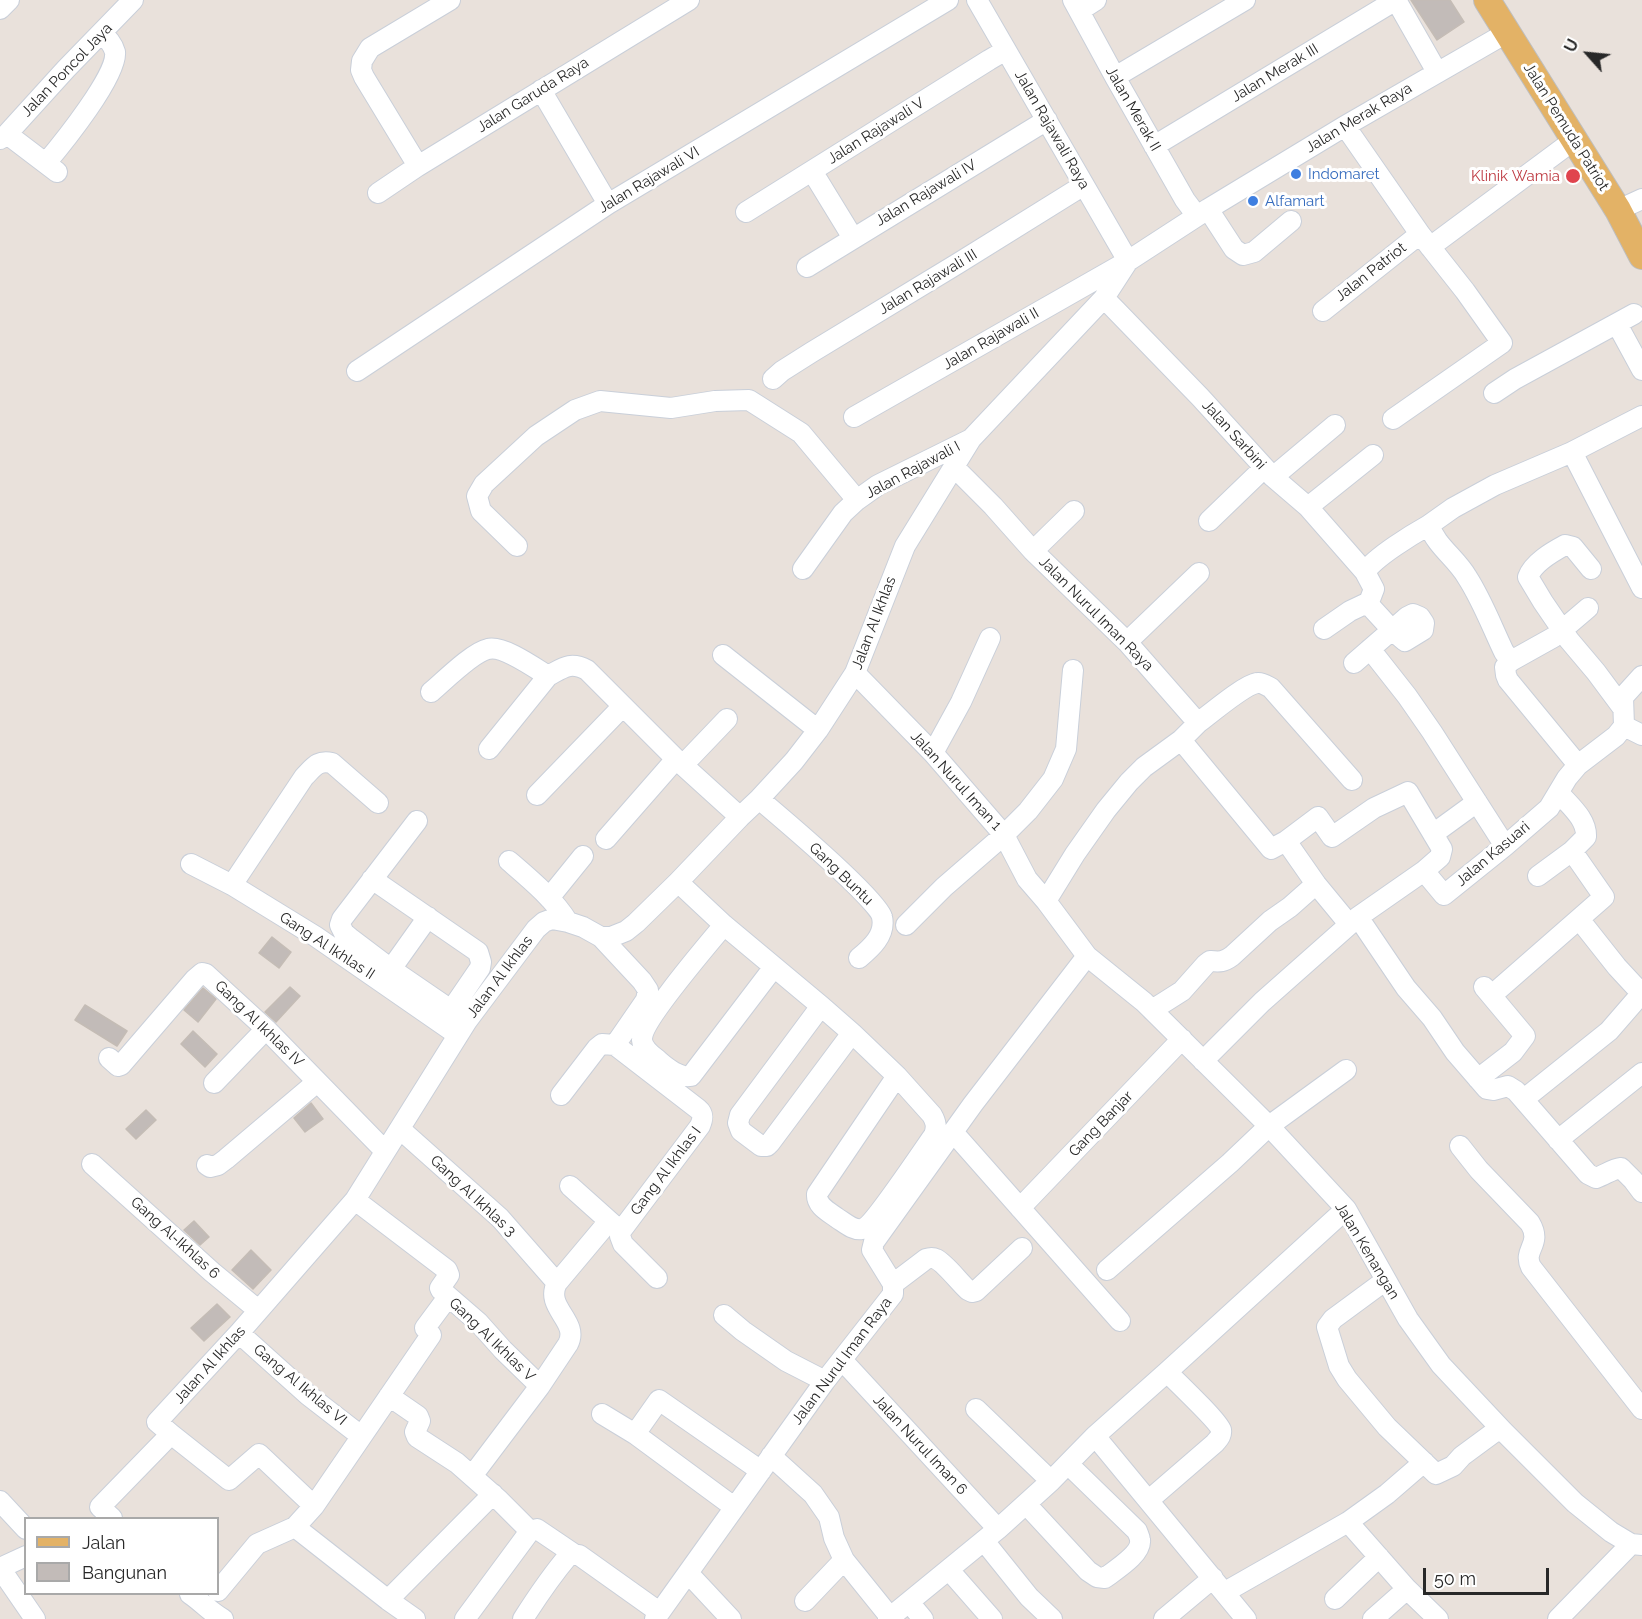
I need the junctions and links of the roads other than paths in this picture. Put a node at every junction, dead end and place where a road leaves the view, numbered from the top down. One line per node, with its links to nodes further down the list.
1 (9, 0): 12 (street)
2 (133, 0): 14 (street, Jalan Poncol Jaya)
3 (450, 0): 24 (street)
4 (689, 0): 18 (street, Jalan Garuda Raya)
5 (948, 0): 29 (street, Jalan Rajawali VI)
6 (977, 0): 15 (street, Jalan Rajawali Raya)
7 (1096, 0): 11 (street)
8 (1245, 0): 17 (street)
9 (1396, 0): 16 (street); 23 (street, Jalan Merak III)
10 (1496, 3): 13 (main road, Jalan Pemuda Patriot)
11 (1076, 5): 17 (street, Jalan Merak II)
12 (0, 9)
13 (1508, 32): 16 (street, Jalan Merak Raya); 22 (main road, Jalan Pemuda Patriot)
14 (102, 33): 21 (street, Jalan Poncol Jaya); 21 (street)
15 (1006, 50): 19 (street, Jalan Rajawali Raya); 25 (street, Jalan Rajawali V)
16 (1437, 72): 20 (street, Jalan Merak Raya)
17 (1114, 77): 23 (street, Jalan Merak II)
18 (541, 90): 24 (street, Jalan Garuda Raya); 29 (street)
19 (1047, 120): 26 (street, Jalan Rajawali Raya); 34 (street, Jalan Rajawali IV)
20 (1345, 126): 32 (street, Jalan Merak Raya); 35 (street)
21 (4, 136)
22 (1574, 140): 30 (main road, Jalan Pemuda Patriot); 35 (street, Jalan Patriot)
23 (1154, 146): 32 (street, Jalan Merak II)
24 (418, 166): 27 (street, Jalan Garuda Raya)
25 (812, 171): 31 (street, Jalan Rajawali V); 34 (street)
26 (1084, 185): 37 (street, Jalan Rajawali Raya); 43 (street, Jalan Rajawali III)
27 (378, 193)
28 (1642, 199): 30 (street)
29 (608, 204): 42 (street, Jalan Rajawali VI)
30 (1618, 210): 36 (main road, Jalan Pemuda Patriot)
31 (746, 212)
32 (1203, 213): 33 (street, Jalan Merak II); 37 (street, Jalan Merak Raya)
33 (1291, 221)
34 (853, 238): 38 (street, Jalan Rajawali IV)
35 (1425, 240): 40 (street, Jalan Patriot); 47 (street)
36 (1642, 256)
37 (1128, 261): 39 (street, Jalan Merak Raya); 46 (street, Jalan Rajawali II)
38 (807, 267)
39 (1104, 298): 49 (street, Jalan Rajawali I); 53 (street, Jalan Sarbini)
40 (1323, 311)
41 (1642, 370): 44 (street)
42 (357, 371)
43 (773, 379)
44 (1494, 393)
45 (1642, 416): 50 (street)
46 (854, 417)
47 (1393, 418)
48 (1335, 425): 53 (street)
49 (971, 439): 52 (street, Jalan Al Ikhlas); 54 (street, Jalan Rajawali I)
50 (1572, 452): 58 (street); 65 (street)
51 (1373, 455): 55 (street)
52 (954, 466): 60 (street, Jalan Nurul Iman Raya); 77 (street, Jalan Al Ikhlas)
53 (1268, 473): 55 (street, Jalan Sarbini); 57 (street)
54 (857, 500): 59 (street); 61 (street, Jalan Rajawali I)
55 (1308, 507): 63 (street, Jalan Sarbini)
56 (1074, 511): 60 (street)
57 (1209, 521)
58 (1429, 525): 63 (street); 74 (street)
59 (517, 546)
60 (1033, 551): 71 (street, Jalan Nurul Iman Raya)
61 (803, 569)
62 (1590, 569): 69 (street)
63 (1365, 572): 66 (street)
64 (1199, 573): 71 (street)
65 (1642, 588)
66 (1369, 602): 68 (street); 72 (street)
67 (1588, 608): 69 (street)
68 (1324, 629)
69 (1562, 631): 74 (street); 82 (street)
70 (990, 638): 89 (street)
71 (1127, 642): 84 (street, Jalan Nurul Iman Raya)
72 (1370, 649): 75 (street); 96 (street)
73 (723, 655): 85 (street)
74 (1511, 661): 91 (street)
75 (1354, 663)
76 (1073, 670): 101 (street)
77 (855, 673): 85 (street, Jalan Al Ikhlas); 89 (street, Jalan Nurul Iman 1)
78 (548, 676): 80 (street); 81 (street); 88 (street)
79 (1642, 676): 82 (street, Jalan Kasuari)
80 (431, 692)
81 (623, 706): 90 (street); 94 (street)
82 (1623, 717): 86 (street); 91 (street, Jalan Kasuari)
83 (727, 718): 90 (street)
84 (1198, 723): 87 (street); 92 (street)
85 (818, 730): 95 (street, Jalan Al Ikhlas)
86 (1642, 735)
87 (1181, 740): 103 (street); 116 (street)
88 (489, 749)
89 (933, 753): 101 (street, Jalan Nurul Iman 1)
90 (679, 762): 98 (street); 102 (street)
91 (1578, 765): 93 (street, Jalan Kasuari)
92 (1352, 780)
93 (1559, 793): 104 (street, Jalan Kasuari); 105 (street)
94 (537, 795)
95 (759, 799): 98 (street, Jalan Al Ikhlas); 125 (street, Gang Buntu)
96 (1478, 802): 100 (street); 104 (street)
97 (378, 803): 114 (street)
98 (740, 817): 112 (street, Jalan Al Ikhlas)
99 (417, 821): 111 (street)
100 (1433, 834): 103 (street); 109 (street)
101 (1004, 835): 116 (street, Jalan Nurul Iman 1); 121 (street)
102 (606, 839)
103 (1286, 841): 113 (street)
104 (1505, 846): 109 (street, Jalan Kasuari)
105 (1572, 851): 110 (street); 118 (street)
106 (583, 856): 115 (street)
107 (509, 861): 115 (street)
108 (191, 864): 114 (street, Gang Al Ikhlas II)
109 (1424, 871): 119 (street)
110 (1538, 876)
111 (372, 879): 117 (street); 127 (street)
112 (678, 882): 122 (street); 123 (street, Jalan Al Ikhlas)
113 (1316, 884): 119 (street); 130 (street)
114 (232, 885): 131 (street, Gang Al Ikhlas II)
115 (549, 898): 120 (street)
116 (1046, 900): 124 (street, Jalan Nurul Iman 1)
117 (428, 916): 127 (street); 131 (street)
118 (1579, 919): 128 (street); 141 (street)
119 (1353, 920): 137 (street); 141 (street)
120 (568, 922): 123 (street); 131 (street, Jalan Al Ikhlas)
121 (906, 924)
122 (724, 925): 126 (street); 126 (street)
123 (601, 937): 135 (street)
124 (1087, 956): 130 (street, Jalan Kenangan); 148 (street, Jalan Nurul Iman Raya)
125 (859, 958)
126 (774, 967): 129 (street)
127 (391, 969): 131 (street)
128 (1642, 994): 145 (street)
129 (821, 1006): 133 (street); 133 (street)
130 (1152, 1010): 134 (street, Jalan Kenangan)
131 (459, 1022): 147 (street, Jalan Al Ikhlas)
132 (266, 1029): 136 (street, Gang Al Ikhlas IV); 142 (street, Gang Al Ikhlas IV); 143 (street)
133 (852, 1033): 140 (street)
134 (1182, 1039): 137 (street, Jalan Kenangan); 157 (street, Gang Banjar)
135 (615, 1045): 144 (street); 159 (street, Gang Al Ikhlas I)
136 (109, 1058)
137 (1203, 1060): 146 (street, Jalan Kenangan)
138 (1346, 1070): 146 (street)
139 (1642, 1073): 149 (street)
140 (897, 1076): 140 (street)
141 (1478, 1079): 145 (street)
142 (317, 1082): 151 (street, Gang Al Ikhlas IV); 153 (street)
143 (214, 1083)
144 (561, 1095)
145 (1524, 1099): 149 (street)
146 (1269, 1126): 158 (street, Jalan Kenangan); 161 (street)
147 (400, 1129): 151 (street, Jalan Al Ikhlas); 164 (street, Gang Al Ikhlas 3)
148 (953, 1132): 157 (street); 165 (street, Jalan Nurul Iman Raya)
149 (1558, 1140): 154 (street)
150 (1460, 1146): 177 (street)
151 (385, 1151): 156 (street, Jalan Al Ikhlas)
152 (92, 1164): 167 (street, Gang Al-Ikhlas 6)
153 (207, 1165)
154 (1639, 1181)
155 (570, 1186): 159 (street)
156 (355, 1200): 166 (street, Gang Al Ikhlas V); 167 (street, Jalan Al Ikhlas)
157 (1020, 1208): 169 (street)
158 (1346, 1209): 163 (street, Jalan Kenangan); 172 (street)
159 (615, 1226): 162 (street, Gang Al Ikhlas I); 164 (street)
160 (1022, 1248): 165 (street)
161 (1107, 1270)
162 (657, 1278)
163 (1386, 1280): 179 (street, Jalan Kenangan); 184 (street)
164 (557, 1284): 174 (street)
165 (893, 1284): 171 (street, Jalan Nurul Iman Raya)
166 (448, 1297): 174 (street, Gang Al Ikhlas V); 175 (street)
167 (258, 1310): 170 (street, Jalan Al Ikhlas)
168 (724, 1315): 173 (street)
169 (1120, 1321)
170 (239, 1333): 180 (street, Jalan Al Ikhlas); 182 (street, Gang Al Ikhlas VI)
171 (842, 1360): 173 (street, Jalan Nurul Iman Raya); 200 (street, Jalan Nurul Iman 6)
172 (1167, 1372): 183 (street); 190 (street)
173 (825, 1381): 185 (street, Jalan Nurul Iman Raya)
174 (540, 1386): 187 (street)
175 (389, 1396): 182 (street); 187 (street)
176 (976, 1409): 188 (street)
177 (1642, 1409)
178 (602, 1414): 181 (street)
179 (1500, 1428): 184 (street); 201 (street, Jalan Kenangan)
180 (171, 1434): 193 (street); 195 (street)
181 (635, 1434): 185 (street); 194 (street)
182 (361, 1436): 193 (street)
183 (1095, 1436): 186 (street); 190 (street)
184 (1424, 1462): 196 (street)
185 (766, 1464): 194 (street, Jalan Nurul Iman Raya); 205 (street)
186 (1068, 1464): 188 (street); 192 (street)
187 (472, 1476): 189 (street)
188 (1051, 1481): 192 (street)
189 (493, 1494): 199 (street); 213 (street)
190 (1149, 1500): 209 (street)
191 (0, 1501): 197 (street)
192 (1026, 1504): 200 (street)
193 (314, 1506): 198 (street)
194 (734, 1508): 208 (street, Jalan Nurul Iman Raya)
195 (101, 1514)
196 (1348, 1522): 204 (street); 209 (street)
197 (24, 1527)
198 (295, 1527): 211 (street); 213 (street)
199 (530, 1531): 202 (street); 221 (street)
200 (991, 1535): 207 (street); 217 (street, Jalan Nurul Iman 6)
201 (1637, 1544): 230 (street)
202 (574, 1554): 216 (street); 222 (street)
203 (24, 1557): 206 (street)
204 (1379, 1557): 210 (street); 212 (street)
205 (844, 1560): 214 (street); 218 (street)
206 (0, 1568): 219 (street)
207 (949, 1570): 215 (street); 225 (street)
208 (688, 1573): 216 (street, Jalan Nurul Iman Raya); 223 (street)
209 (1219, 1585): 226 (street); 227 (street)
210 (1407, 1589): 228 (street); 229 (street)
211 (219, 1594)
212 (1335, 1599)
213 (388, 1600): 220 (street)
214 (805, 1601)
215 (909, 1602): 218 (street); 224 (street)
216 (657, 1615)
217 (1041, 1616)
218 (889, 1618)
219 (35, 1619)
220 (415, 1619)
221 (465, 1619)
222 (523, 1619)
223 (731, 1619)
224 (923, 1619)
225 (992, 1619)
226 (1164, 1619)
227 (1246, 1619)
228 (1373, 1619)
229 (1438, 1619)
230 (1558, 1619)

